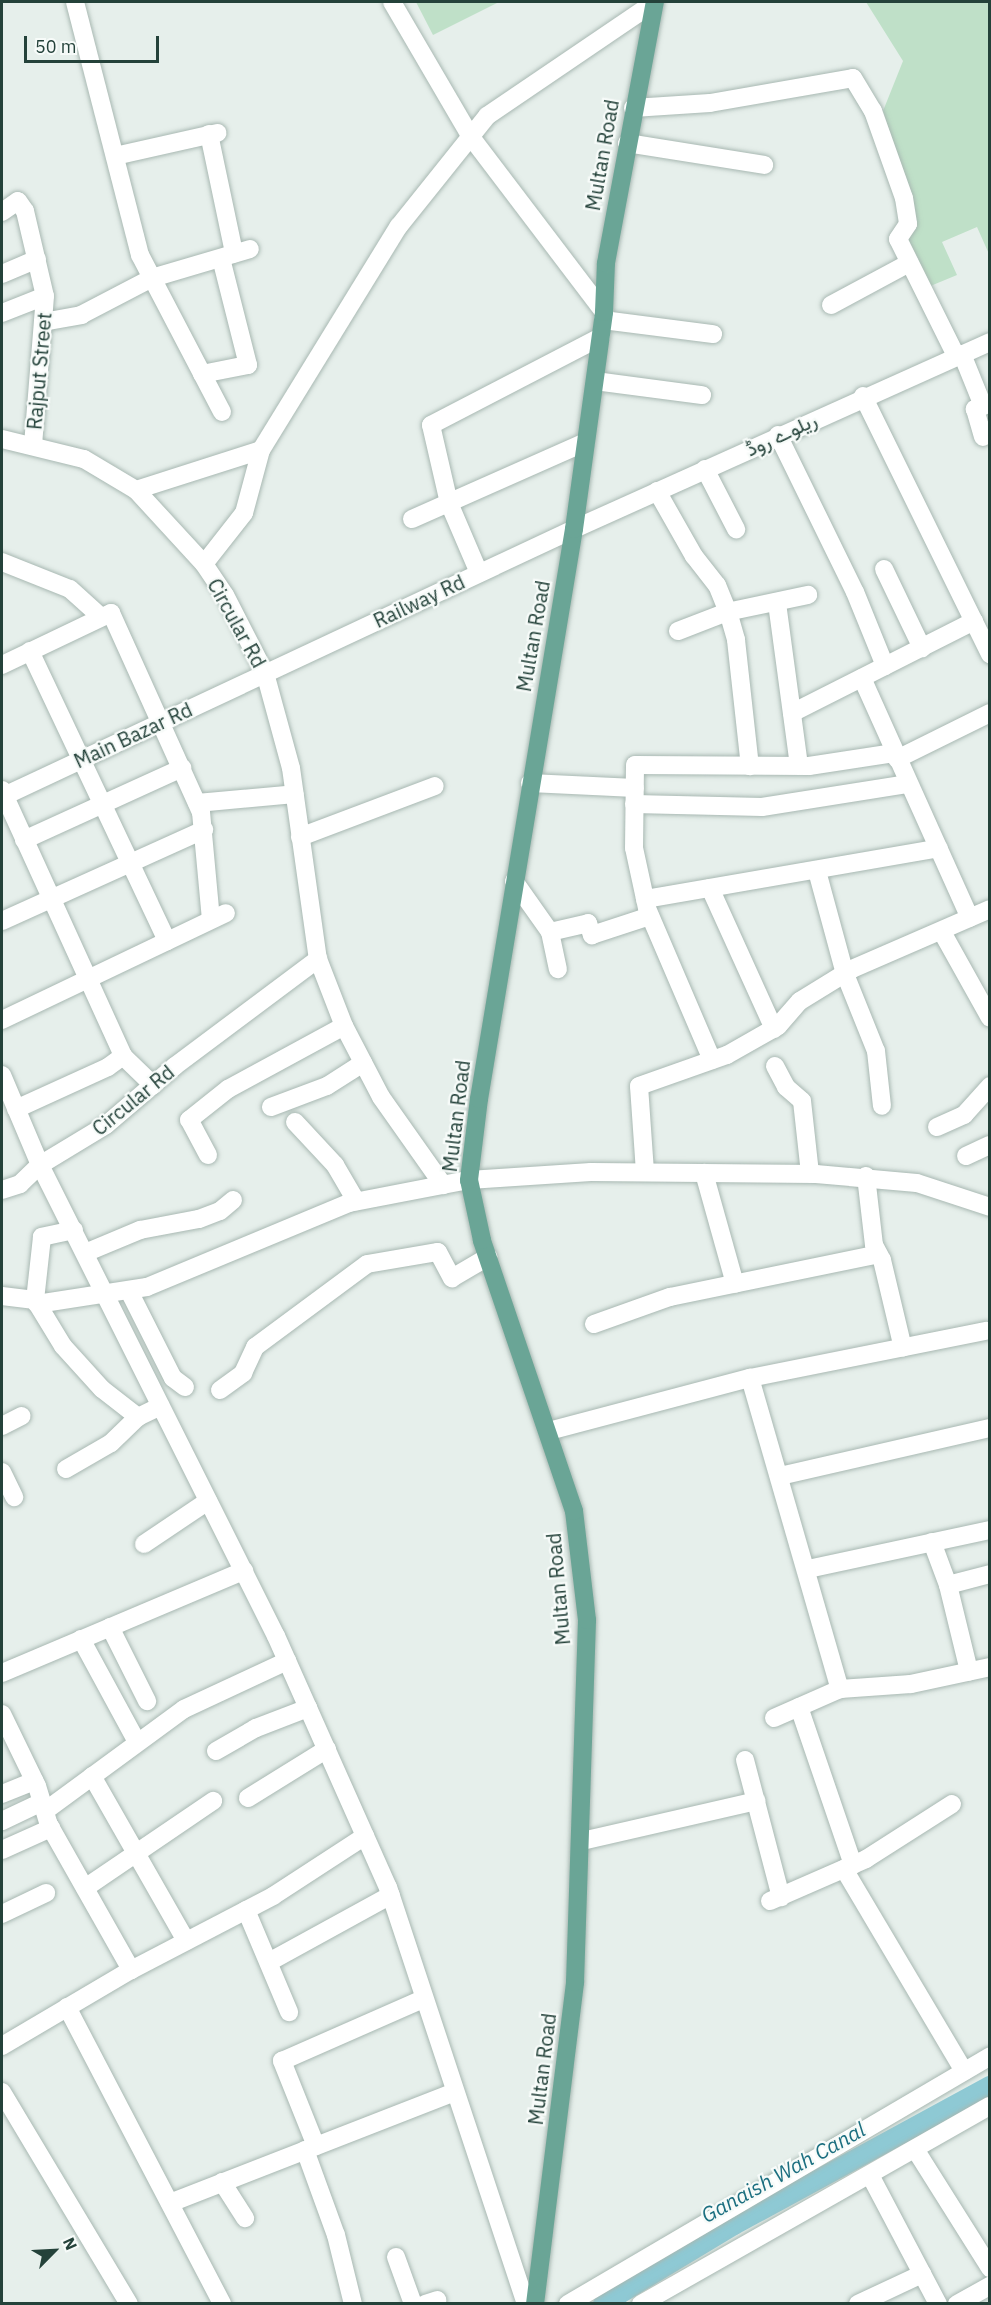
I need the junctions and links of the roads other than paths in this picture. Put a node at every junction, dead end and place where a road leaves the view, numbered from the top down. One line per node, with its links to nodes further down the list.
1 (75, 2): 7 (street)
2 (392, 2): 5 (street)
3 (653, 3): 4 (main road, Multan Road); 5 (street)
4 (633, 108): 6 (main road, Multan Road); 12 (street)
5 (471, 137): 19 (street); 33 (street)
6 (627, 143): 8 (street); 19 (main road, Multan Road)
7 (115, 156): 10 (street); 14 (street)
8 (764, 165)
9 (2, 212): 11 (street, Rajput Street)
10 (235, 253): 14 (street); 23 (street)
11 (37, 260): 13 (street); 15 (street, Rajput Street)
12 (909, 264): 16 (street); 22 (street)
13 (2, 274)
14 (152, 278): 18 (street); 23 (street)
15 (45, 296): 17 (street, Rajput Street); 18 (street, Rajput Street)
16 (831, 305)
17 (2, 313)
18 (43, 322): 32 (street, Rajput Street)
19 (603, 323): 20 (street); 24 (main road, Multan Road); 37 (street)
20 (712, 334)
21 (990, 342): 22 (street, ریلوے روڈ)
22 (959, 355): 26 (street, ریلوے روڈ); 29 (street)
23 (202, 374): 27 (street)
24 (595, 381): 25 (street); 31 (main road, Multan Road)
25 (702, 395)
26 (863, 396): 28 (street, ریلوے روڈ); 49 (street)
27 (222, 412)
28 (778, 435): 34 (street, ریلوے روڈ); 55 (street)
29 (983, 437)
30 (2, 439): 32 (street, Circular Rd)
31 (586, 442): 37 (street); 39 (main road, Multan Road)
32 (33, 446): 35 (street, Circular Rd)
33 (261, 450): 35 (street); 42 (street)
34 (705, 469): 36 (street, ریلوے روڈ); 40 (street)
35 (136, 490): 42 (street, Circular Rd)
36 (657, 491): 39 (street, ریلوے روڈ); 47 (street)
37 (449, 503): 38 (street); 44 (street)
38 (412, 519)
39 (574, 529): 44 (street, Railway Rd); 66 (main road, Multan Road)
40 (736, 529)
41 (2, 562): 48 (street)
42 (204, 564): 56 (street, Circular Rd)
43 (884, 568): 51 (street)
44 (479, 573): 56 (street, Railway Rd)
45 (808, 595): 46 (street)
46 (777, 603): 47 (street); 58 (street)
47 (727, 612): 50 (street); 63 (street)
48 (101, 617): 52 (street); 60 (street)
49 (982, 630): 51 (street); 53 (street)
50 (678, 631)
51 (922, 648): 55 (street)
52 (30, 651): 54 (street); 62 (street)
53 (990, 654)
54 (2, 664)
55 (885, 666): 57 (street)
56 (265, 672): 60 (street, Main Bazar Rd); 70 (street, Circular Rd)
57 (862, 678): 58 (street); 61 (street)
58 (792, 713): 64 (street)
59 (990, 713): 61 (street)
60 (162, 721): 62 (street, Main Bazar Rd); 65 (street)
61 (895, 756): 64 (street); 67 (street)
62 (82, 759): 69 (street, Main Bazar Rd); 73 (street)
63 (750, 766): 64 (street); 71 (street)
64 (799, 766)
65 (182, 768): 72 (street); 73 (street)
66 (530, 783): 71 (street); 80 (main road, Multan Road)
67 (908, 784): 71 (street); 77 (street)
68 (435, 786): 75 (street)
69 (2, 794): 76 (street)
70 (295, 794): 72 (street); 75 (street, Circular Rd)
71 (634, 796): 83 (street)
72 (197, 803): 74 (street)
73 (103, 804): 76 (street); 78 (street)
74 (204, 830): 78 (street); 89 (street)
75 (300, 837): 90 (street, Circular Rd)
76 (24, 840): 82 (street)
77 (939, 848): 79 (street); 85 (street)
78 (130, 862): 82 (street); 89 (street)
79 (817, 871): 81 (street); 92 (street)
80 (514, 881): 87 (street); 118 (main road, Multan Road)
81 (710, 888): 83 (street); 97 (street)
82 (50, 899): 86 (street); 93 (street)
83 (647, 907): 87 (street); 99 (street)
84 (990, 909): 85 (street)
85 (970, 918): 88 (street)
86 (2, 921)
87 (550, 932): 91 (street)
88 (942, 932): 92 (street); 94 (street)
89 (167, 941): 93 (street)
90 (318, 959): 96 (street, Circular Rd); 103 (street, Circular Rd)
91 (558, 969)
92 (844, 974): 97 (street); 105 (street)
93 (88, 978): 95 (street); 98 (street)
94 (990, 1018)
95 (2, 1020)
96 (344, 1026): 100 (street, Circular Rd); 111 (street)
97 (774, 1029): 99 (street)
98 (123, 1056): 103 (street); 107 (street)
99 (712, 1059): 114 (street)
100 (363, 1063): 106 (street); 119 (street, Circular Rd)
101 (775, 1066): 116 (street)
102 (2, 1075): 107 (street)
103 (153, 1085): 113 (street, Circular Rd)
104 (990, 1086): 109 (street)
105 (882, 1106)
106 (271, 1107)
107 (16, 1109): 113 (street)
108 (295, 1122): 122 (street)
109 (937, 1127)
110 (990, 1145): 112 (street)
111 (208, 1155)
112 (966, 1156)
113 (40, 1165): 120 (street, Circular Rd); 124 (street)
114 (645, 1172): 115 (street); 118 (street)
115 (704, 1173): 116 (street); 128 (street)
116 (810, 1174): 117 (street)
117 (866, 1176): 123 (street); 126 (street)
118 (469, 1180): 119 (street); 127 (main road, Multan Road)
119 (443, 1185): 122 (street)
120 (2, 1190)
121 (233, 1200): 125 (street)
122 (356, 1201): 129 (street)
123 (990, 1207)
124 (74, 1230): 125 (street); 132 (street)
125 (85, 1253): 130 (street)
126 (879, 1254): 128 (street); 135 (street)
127 (488, 1257): 138 (street); 144 (main road, Multan Road)
128 (735, 1284): 133 (street)
129 (129, 1291): 130 (street); 137 (street)
130 (106, 1295): 132 (street); 139 (street)
131 (2, 1296): 132 (street)
132 (36, 1302): 141 (street)
133 (594, 1324)
134 (986, 1331): 135 (street)
135 (903, 1348): 136 (street)
136 (750, 1378): 144 (street); 147 (street)
137 (185, 1388)
138 (220, 1390)
139 (161, 1406): 141 (street); 149 (street)
140 (22, 1416): 142 (street)
141 (138, 1417): 145 (street)
142 (2, 1426)
143 (990, 1428): 147 (street)
144 (549, 1431): 183 (main road, Multan Road)
145 (66, 1469)
146 (2, 1472): 148 (street)
147 (780, 1476): 153 (street)
148 (14, 1497)
149 (208, 1501): 152 (street); 154 (street)
150 (990, 1530): 151 (street)
151 (932, 1542): 153 (street); 156 (street)
152 (144, 1544)
153 (808, 1569): 163 (street)
154 (244, 1571): 157 (street); 159 (street)
155 (990, 1574): 156 (street)
156 (948, 1585): 161 (street)
157 (110, 1627): 158 (street); 164 (street)
158 (81, 1639): 162 (street); 169 (street)
159 (287, 1661): 166 (street); 169 (street)
160 (990, 1666): 161 (street)
161 (969, 1671): 163 (street)
162 (2, 1673)
163 (840, 1689): 165 (street)
164 (147, 1701)
165 (799, 1707): 168 (street); 186 (street)
166 (308, 1708): 170 (street); 171 (street)
167 (2, 1714): 174 (street)
168 (774, 1718)
169 (136, 1742): 173 (street)
170 (327, 1749): 176 (street); 182 (street)
171 (216, 1751)
172 (745, 1760): 178 (street)
173 (92, 1776): 180 (street); 185 (street)
174 (34, 1781): 175 (street); 180 (street)
175 (2, 1794)
176 (248, 1798)
177 (213, 1801): 185 (street)
178 (756, 1801): 183 (street); 186 (street)
179 (952, 1804): 186 (street)
180 (46, 1814): 181 (street); 184 (street); 187 (street)
181 (2, 1821)
182 (366, 1836): 189 (street); 190 (street)
183 (582, 1841): 219 (main road, Multan Road)
184 (2, 1850)
185 (137, 1850): 187 (street); 192 (street)
186 (848, 1867): 200 (street)
187 (85, 1887): 194 (street)
188 (46, 1893): 191 (street)
189 (391, 1895): 193 (street); 195 (street)
190 (246, 1910): 192 (street); 193 (street)
191 (2, 1914)
192 (186, 1941): 194 (street)
193 (269, 1962): 197 (street)
194 (131, 1970): 196 (street)
195 (423, 1999): 202 (street); 204 (street)
196 (68, 2007): 198 (street); 208 (street)
197 (289, 2012)
198 (2, 2046)
199 (990, 2055): 200 (street)
200 (964, 2071): 220 (street)
201 (2, 2092): 215 (street)
202 (455, 2092): 204 (street); 218 (street)
203 (989, 2107): 205 (street)
204 (311, 2148): 207 (street); 216 (street)
205 (915, 2150): 206 (street); 211 (street)
206 (870, 2175): 212 (street); 221 (street)
207 (222, 2182): 208 (street); 209 (street)
208 (170, 2203): 214 (street)
209 (245, 2218)
210 (396, 2257): 217 (street)
211 (990, 2268)
212 (921, 2274): 222 (street); 223 (street)
213 (990, 2286): 224 (street)
214 (217, 2301)
215 (129, 2304)
216 (353, 2304)
217 (413, 2304)
218 (526, 2304)
219 (535, 2304)
220 (568, 2304)
221 (641, 2304)
222 (858, 2304)
223 (938, 2304)
224 (957, 2304)

